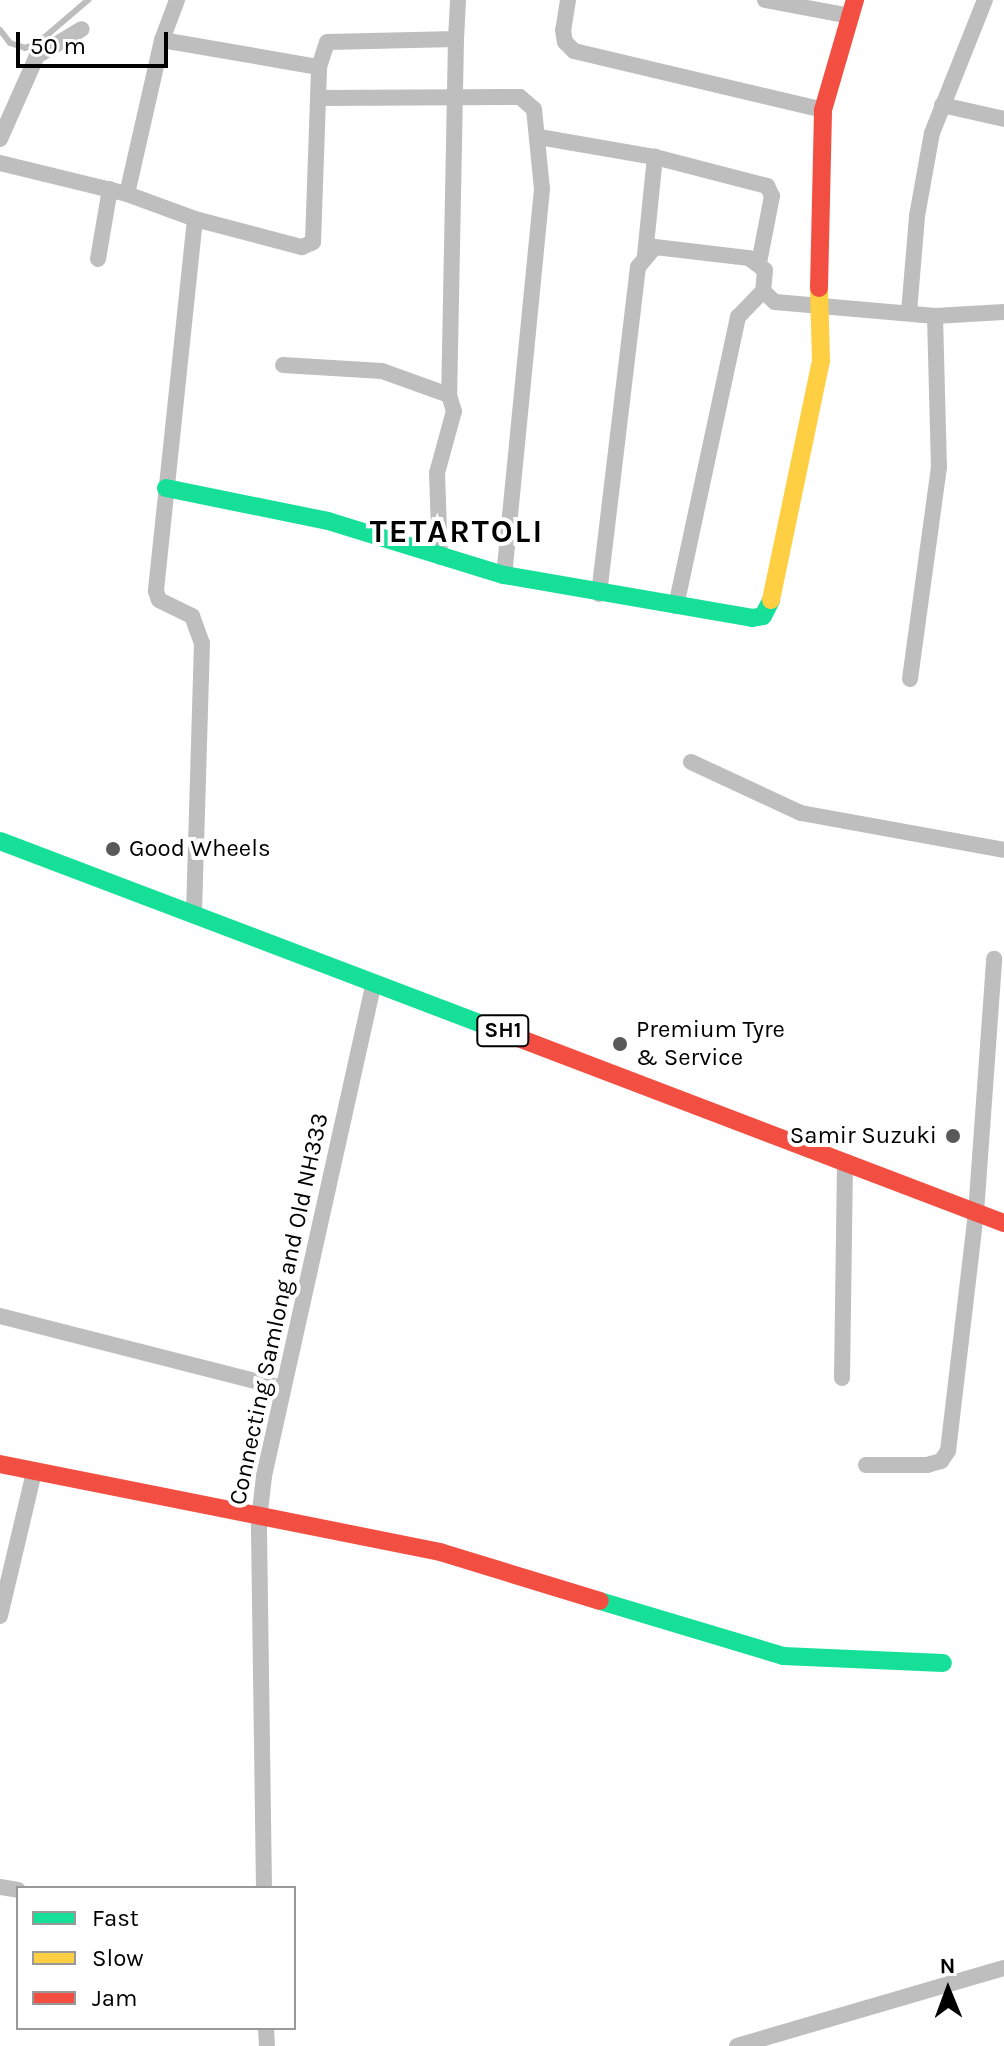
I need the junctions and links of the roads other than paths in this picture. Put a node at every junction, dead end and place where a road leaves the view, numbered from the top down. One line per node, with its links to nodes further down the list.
1 (177, 0): 9 (street)
2 (458, 0): 8 (street)
3 (568, 0): 14 (street)
4 (765, 0): 6 (street)
5 (985, 0): 13 (street)
6 (852, 8): 14 (street)
7 (82, 29): 17 (street)
8 (456, 39): 10 (street); 12 (street)
9 (162, 40): 10 (street); 20 (street)
10 (319, 67): 11 (street)
11 (319, 98): 12 (street); 21 (street)
12 (457, 100): 16 (street); 31 (street)
13 (942, 105): 15 (street); 27 (street)
14 (823, 110): 26 (street)
15 (1004, 119)
16 (539, 137): 18 (street); 34 (street)
17 (0, 139)
18 (655, 157): 22 (street); 24 (street)
19 (0, 163): 20 (street)
20 (119, 192): 21 (street); 23 (street)
21 (195, 219): 32 (street)
22 (645, 255): 24 (street); 35 (street)
23 (98, 259)
24 (759, 263): 25 (street)
25 (763, 291): 26 (street); 36 (street)
26 (823, 305): 27 (street); 36 (street)
27 (909, 312): 29 (street)
28 (1004, 312): 29 (street)
29 (935, 316): 37 (street)
30 (283, 365): 31 (street)
31 (449, 395): 33 (street)
32 (166, 488): 33 (street); 41 (street)
33 (440, 557): 34 (street)
34 (504, 575): 35 (street)
35 (599, 594): 36 (street)
36 (676, 606)
37 (910, 679)
38 (691, 762): 40 (street)
39 (0, 841): 41 (street, SH1)
40 (1004, 850)
41 (194, 914): 43 (street, SH1)
42 (994, 959): 45 (street)
43 (374, 982): 44 (street, SH1); 49 (street, Connecting Samlong and Old NH333)
44 (845, 1163): 45 (street, SH1); 48 (street)
45 (976, 1213): 46 (street, SH1); 51 (street)
46 (1004, 1223)
47 (0, 1316): 49 (street)
48 (842, 1378)
49 (283, 1388): 53 (street, Connecting Samlong and Old NH333)
50 (0, 1464): 52 (street)
51 (866, 1465)
52 (34, 1472): 53 (street); 54 (street)
53 (259, 1520): 55 (street); 56 (street, Connecting Samlong and Old NH333)
54 (0, 1616)
55 (943, 1663)
56 (264, 1886)
57 (1004, 1968): 58 (street)
58 (737, 2046)

